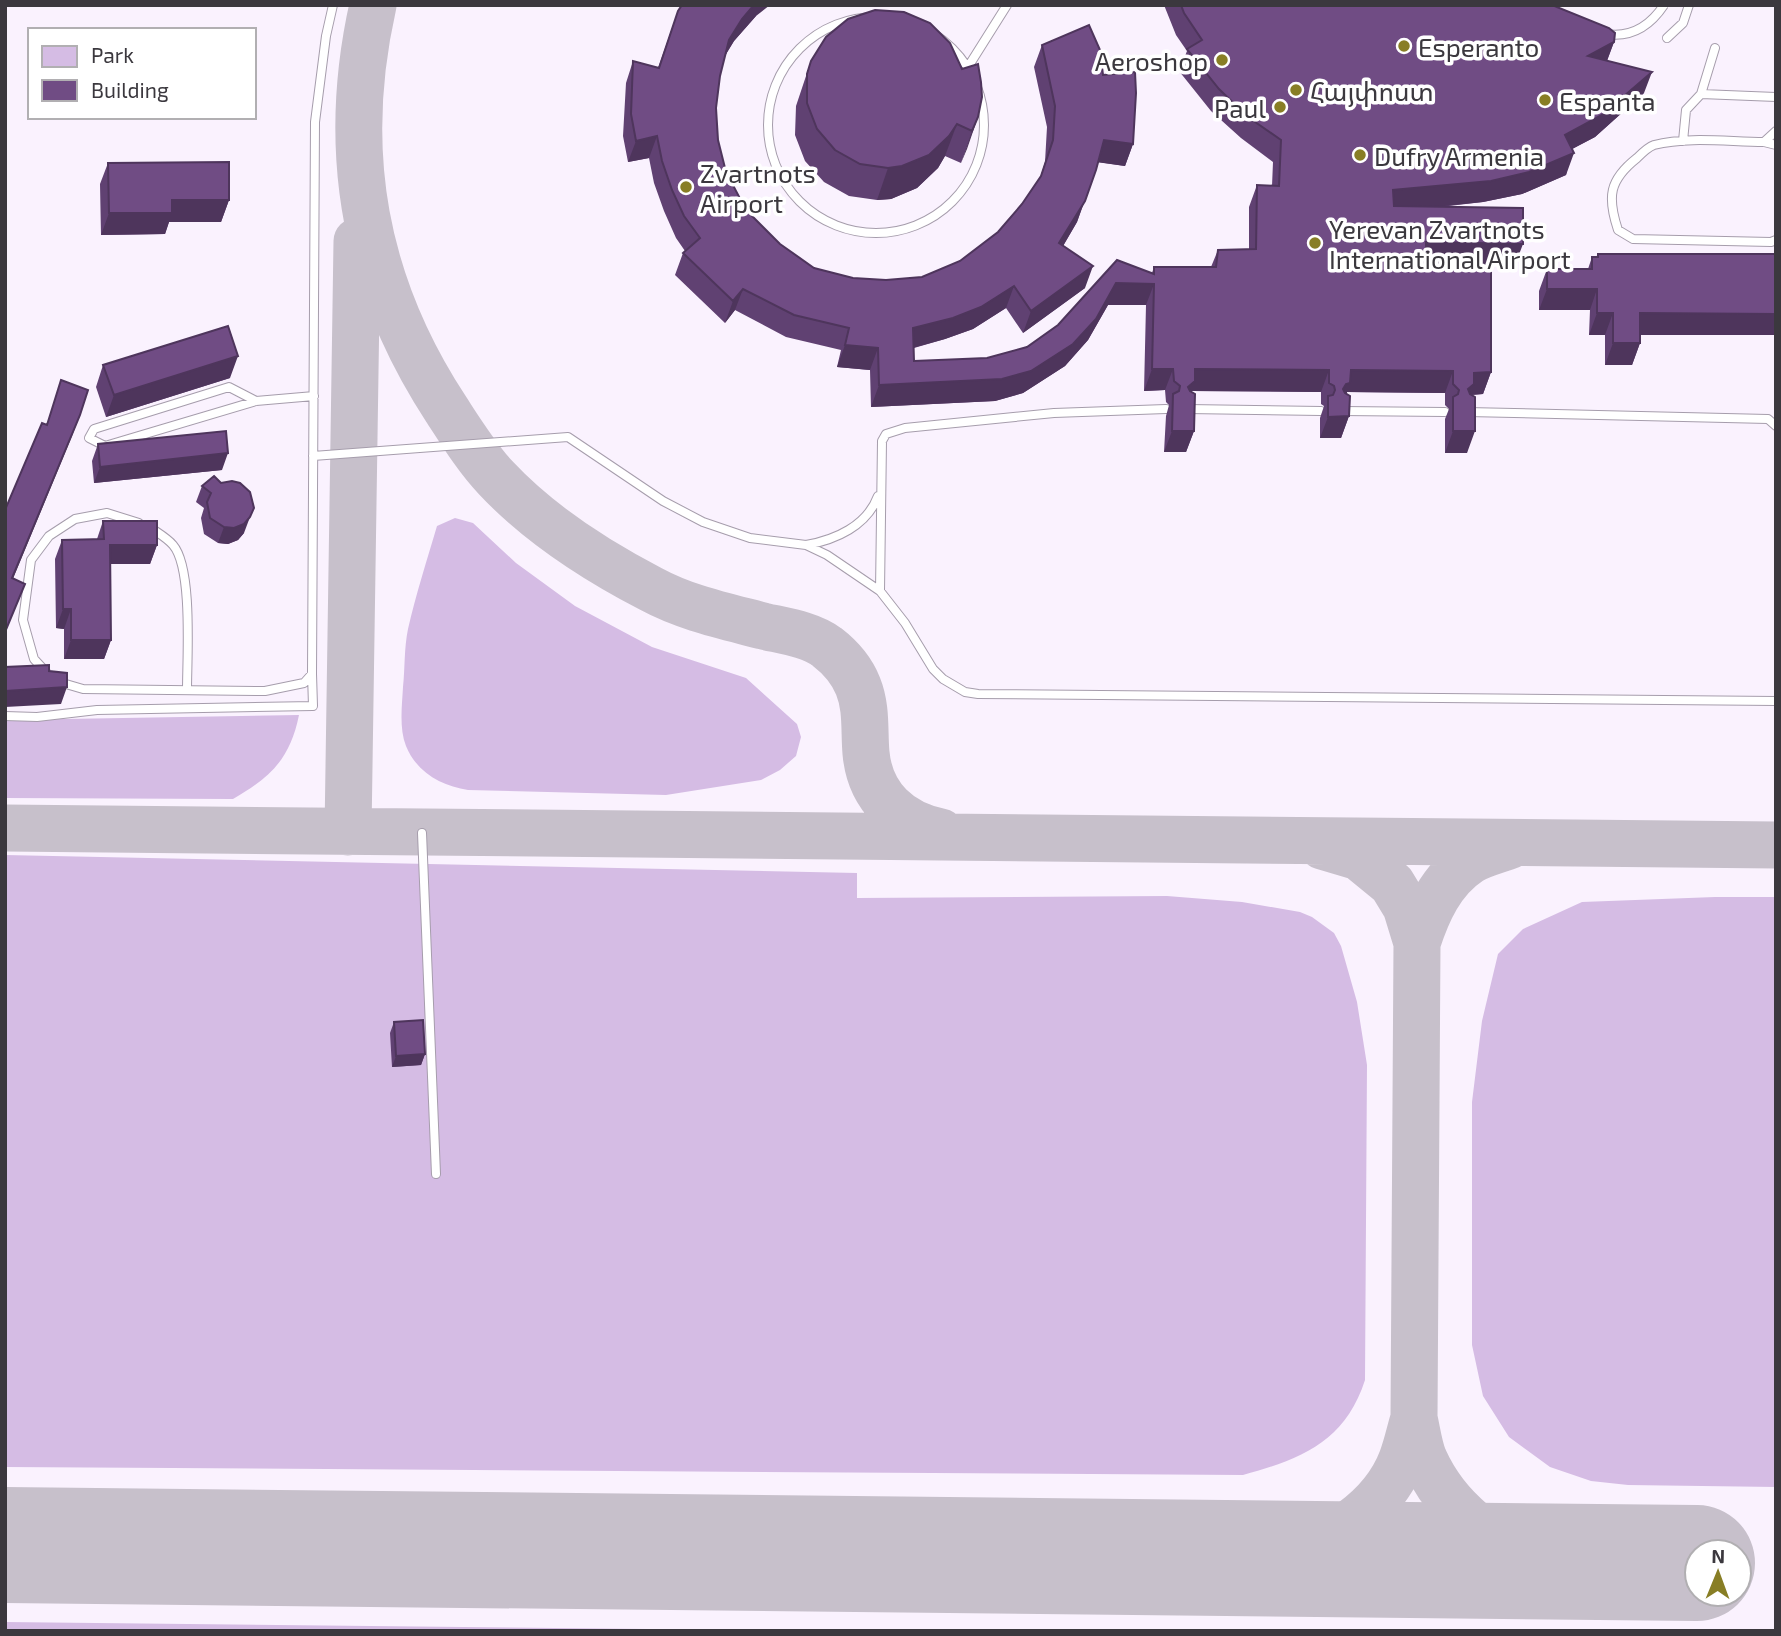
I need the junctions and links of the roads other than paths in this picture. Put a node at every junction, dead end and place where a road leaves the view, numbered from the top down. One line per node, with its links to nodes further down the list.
1 (334, 5): 16 (lane)
2 (1007, 5): 8 (lane)
3 (1664, 5): 5 (lane, bridge)
4 (1689, 5): 6 (lane)
5 (1598, 32)
6 (1667, 38)
7 (1715, 48): 9 (lane)
8 (968, 67): 8 (lane)
9 (1702, 94): 10 (lane); 12 (lane)
10 (1776, 97)
11 (1776, 131): 13 (lane)
12 (1683, 141): 13 (lane); 15 (lane)
13 (1764, 142): 14 (lane)
14 (1776, 145)
15 (1774, 242)
16 (314, 396): 17 (lane); 25 (lane)
17 (256, 401): 17 (lane)
18 (1166, 409): 26 (lane)
19 (1187, 409): 20 (lane)
20 (1321, 411)
21 (1342, 411): 22 (lane)
22 (1445, 412)
23 (1467, 412): 24 (lane)
24 (1776, 426)
25 (313, 456): 27 (lane); 29 (lane)
26 (881, 489): 27 (lane); 28 (lane)
27 (806, 545): 28 (lane)
28 (880, 591): 31 (lane)
29 (312, 674): 30 (lane); 32 (lane)
30 (187, 690): 30 (lane)
31 (1776, 701)
32 (5, 716)
33 (422, 832): 34 (lane)
34 (436, 1174)

